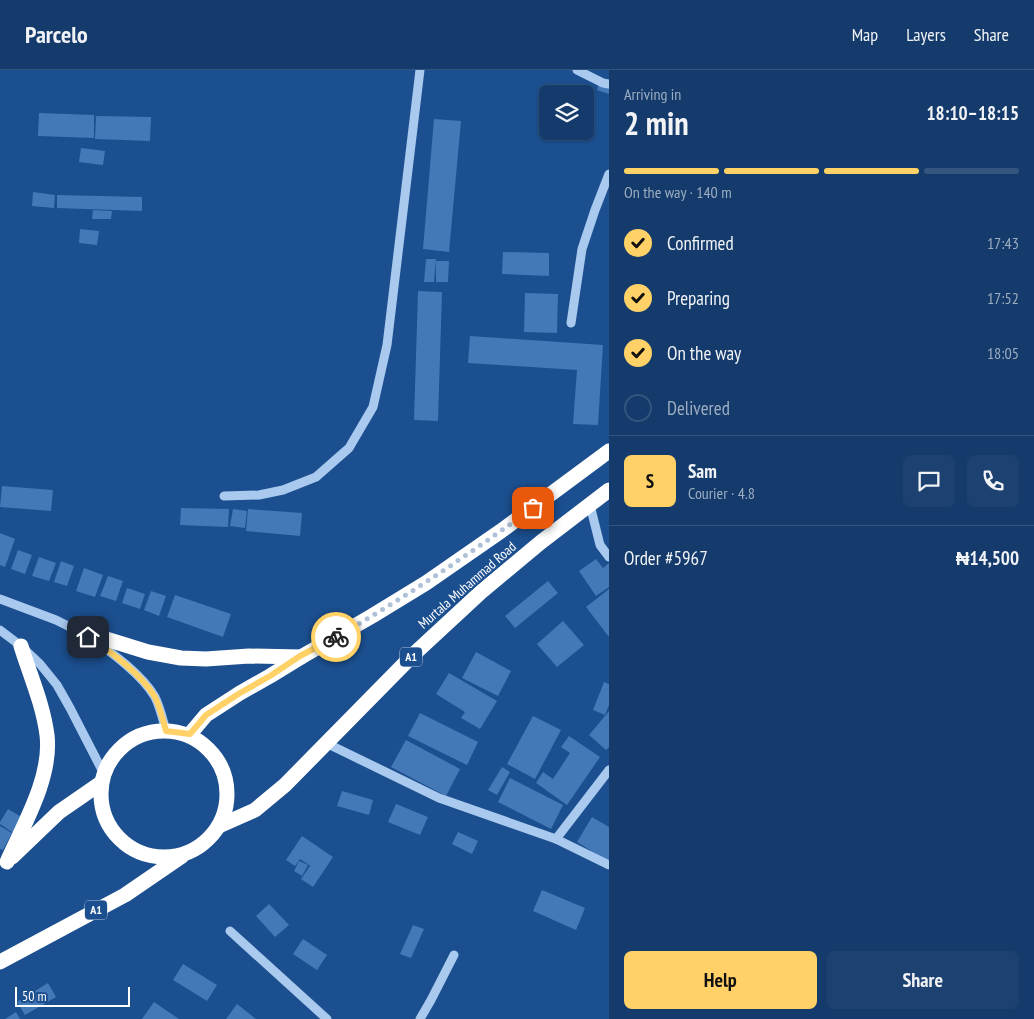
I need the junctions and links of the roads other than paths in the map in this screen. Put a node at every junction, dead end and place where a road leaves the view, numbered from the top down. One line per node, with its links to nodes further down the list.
1 (420, 70): 8 (street)
2 (577, 70): 3 (street)
3 (609, 84)
4 (609, 174): 5 (street)
5 (571, 323)
6 (609, 450): 15 (highway, Murtala Muhammad Road)
7 (609, 490): 9 (highway, Murtala Muhammad Road / A1)
8 (224, 496)
9 (590, 505): 10 (street); 18 (highway, Murtala Muhammad Road / A1)
10 (609, 557)
11 (0, 599): 13 (street)
12 (0, 630): 14 (street)
13 (77, 630): 15 (highway); 16 (street)
14 (21, 646): 20 (street); 24 (highway)
15 (300, 656): 17 (highway, Murtala Muhammad Road)
16 (166, 731): 17 (highway); 20 (highway)
17 (190, 734): 21 (highway)
18 (326, 743): 21 (highway, Murtala Muhammad Road / A1); 22 (street)
19 (609, 770): 22 (street)
20 (102, 778): 23 (highway); 24 (highway)
21 (218, 826): 23 (highway)
22 (556, 839): 25 (street)
23 (188, 852): 28 (highway, A1)
24 (3, 865)
25 (609, 865)
26 (230, 931): 29 (street)
27 (454, 955): 30 (street)
28 (0, 962)
29 (327, 1019)
30 (420, 1019)

